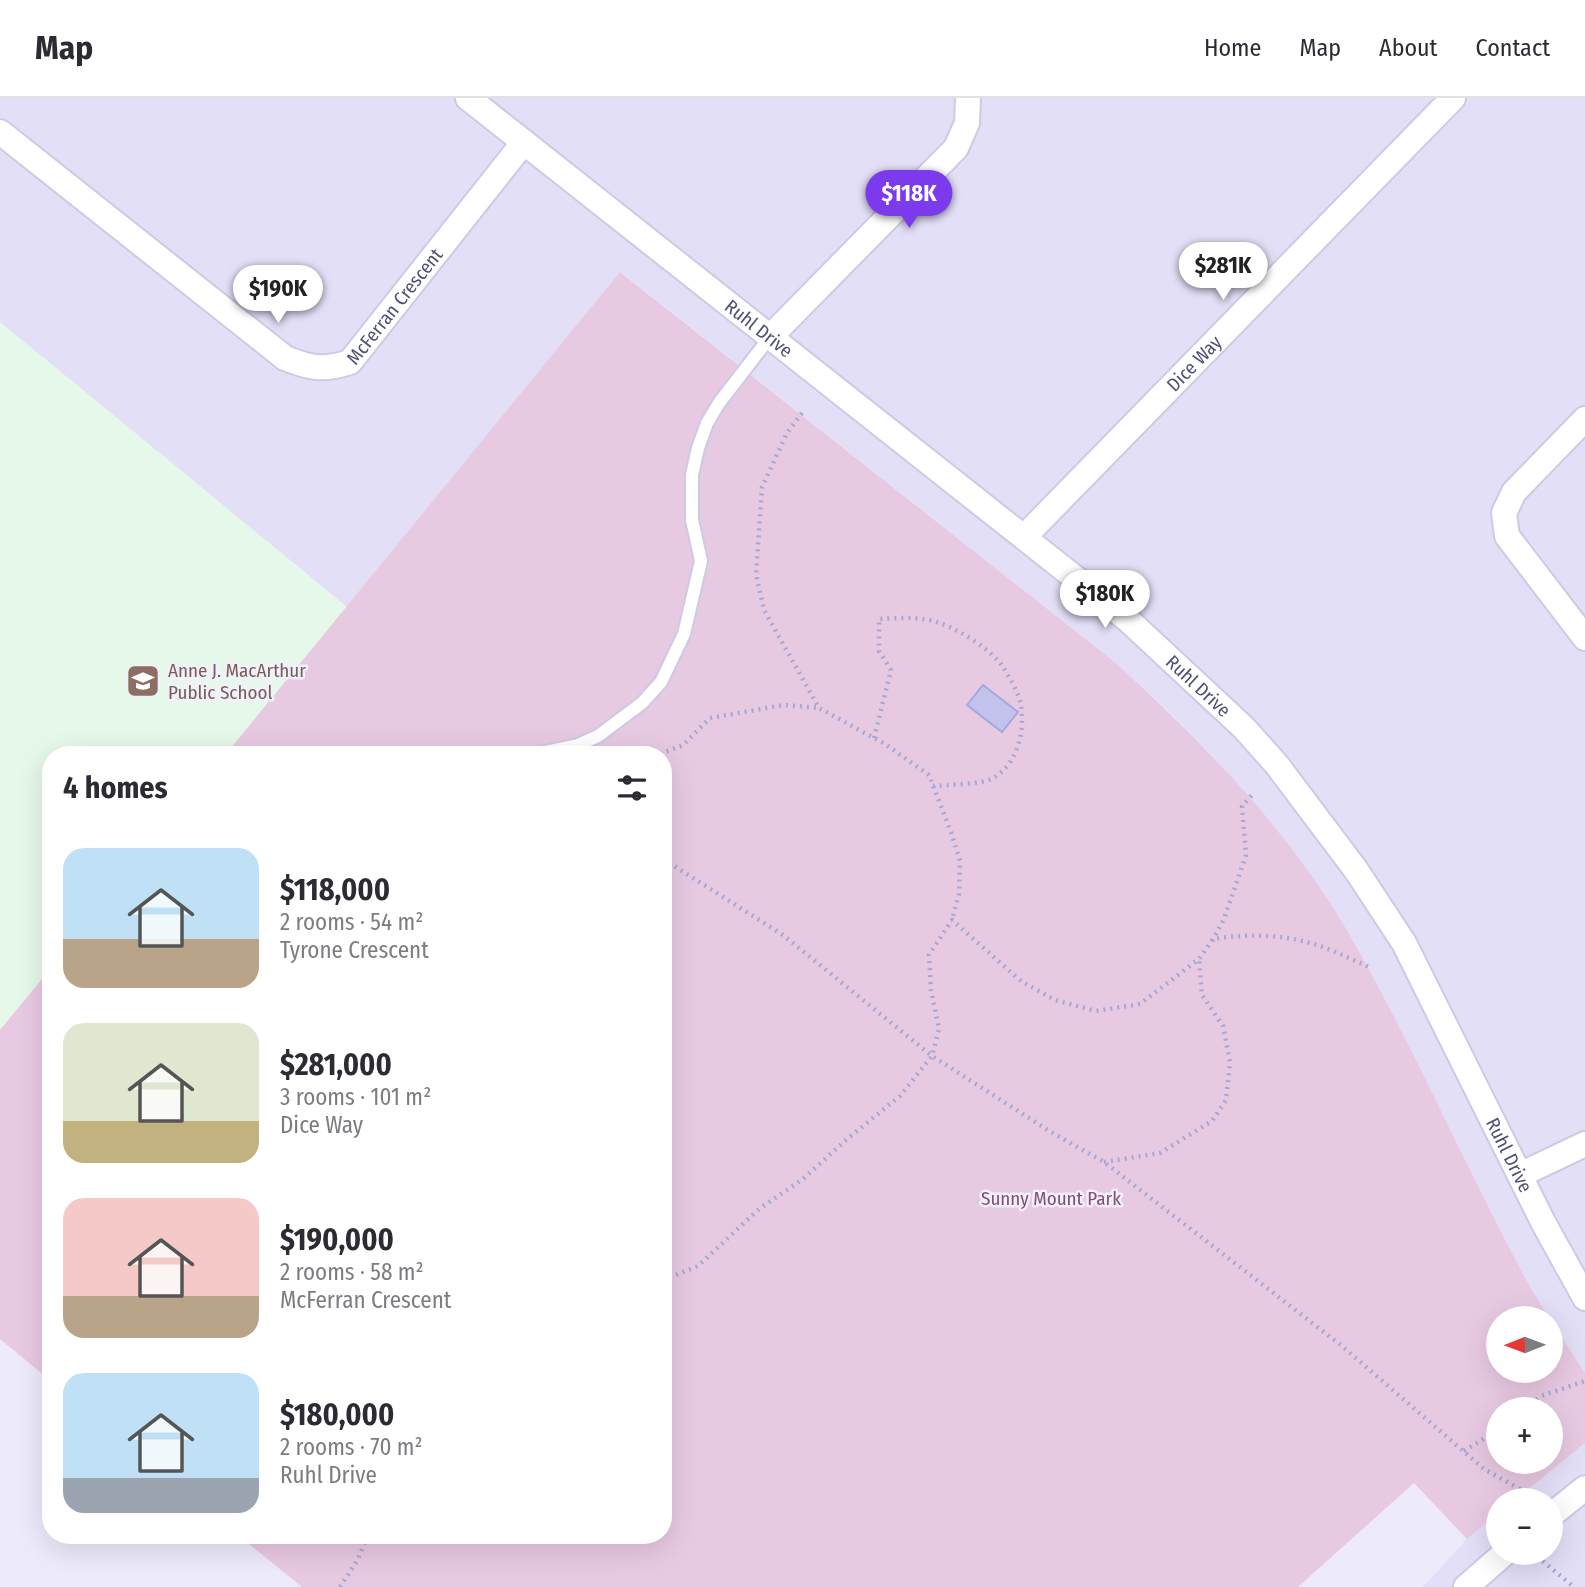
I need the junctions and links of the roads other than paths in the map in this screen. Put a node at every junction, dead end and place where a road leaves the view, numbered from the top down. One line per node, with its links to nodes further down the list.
1 (468, 98): 5 (street, Ruhl Drive)
2 (968, 98): 6 (street)
3 (1454, 98): 8 (street, Dice Way)
4 (0, 132): 5 (street, McFerran Crescent)
5 (524, 142): 6 (street, Ruhl Drive)
6 (770, 337): 8 (street, Ruhl Drive); 10 (lane)
7 (1585, 419): 9 (street)
8 (1024, 537): 12 (street, Ruhl Drive)
9 (1585, 638)
10 (573, 746)
11 (1585, 1144): 12 (street)
12 (1520, 1175): 13 (street, Ruhl Drive)
13 (1585, 1298)
14 (1585, 1488): 15 (street)
15 (1563, 1506)
16 (1491, 1565): 17 (street)
17 (1466, 1587)

